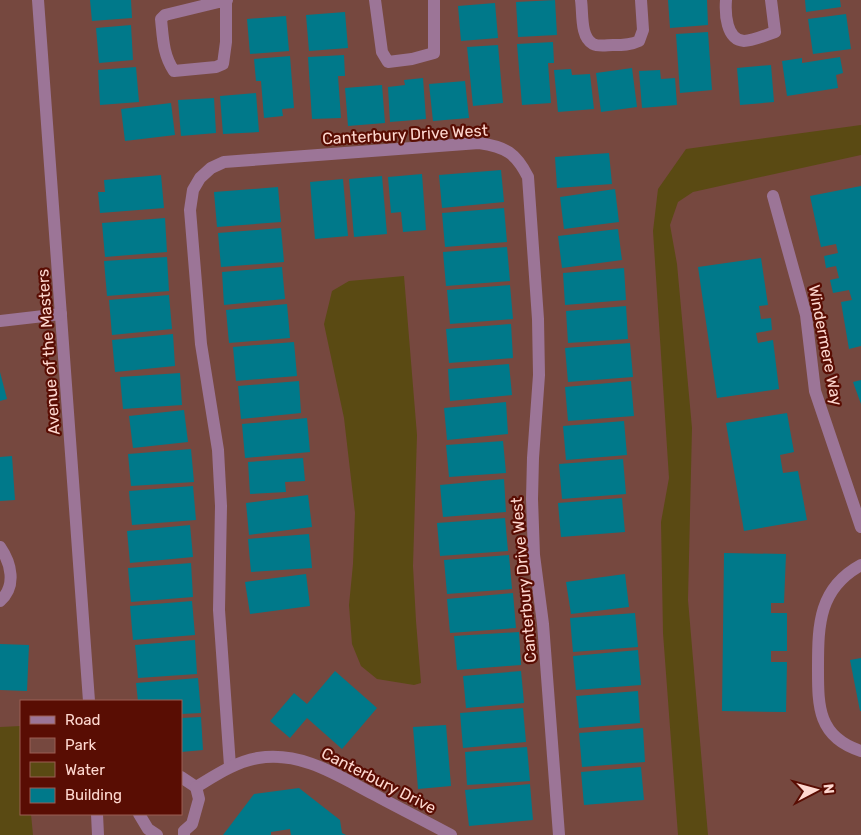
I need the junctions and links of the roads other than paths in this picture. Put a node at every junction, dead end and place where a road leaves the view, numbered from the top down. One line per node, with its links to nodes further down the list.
1 (38, 0): 10 (street, Avenue of the Masters)
2 (226, 0): 2 (street)
3 (375, 0): 4 (street)
4 (434, 0)
5 (582, 0): 6 (street)
6 (641, 0)
7 (726, 0): 8 (street)
8 (770, 0)
9 (774, 196): 12 (street, Windermere Way)
10 (61, 314): 11 (street); 16 (street, Avenue of the Masters)
11 (0, 321)
12 (861, 527)
13 (0, 546): 15 (street)
14 (861, 565): 17 (street)
15 (0, 601)
16 (89, 700)
17 (861, 750)
18 (230, 766): 20 (street, Canterbury Drive); 26 (street, Canterbury Drive); 27 (street, Canterbury Drive West)
19 (182, 778): 20 (street)
20 (196, 787): 23 (street)
21 (97, 815): 24 (street)
22 (140, 815): 25 (street)
23 (182, 834)
24 (98, 835)
25 (157, 835)
26 (451, 835)
27 (559, 835)

